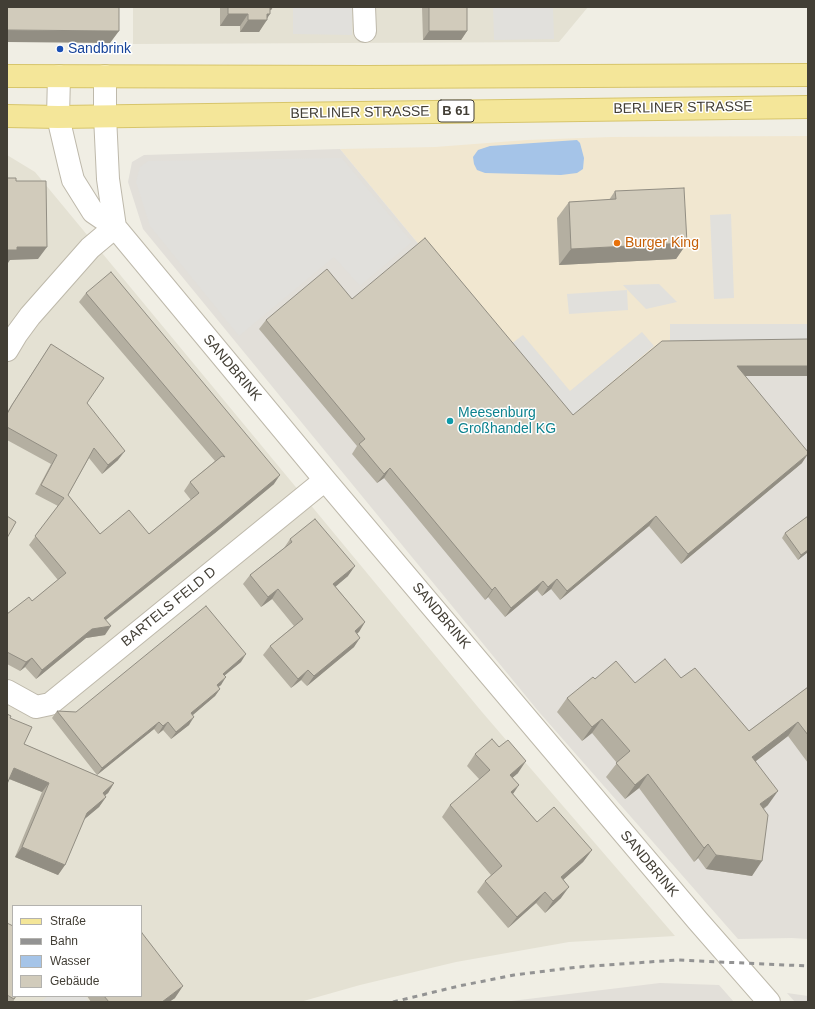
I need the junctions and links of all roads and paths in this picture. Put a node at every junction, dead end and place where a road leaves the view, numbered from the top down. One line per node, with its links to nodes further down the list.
1 (364, 7): 2 (street)
2 (365, 31)
3 (808, 75): 6 (main road)
4 (7, 76): 5 (main road)
5 (59, 76): 6 (main road); 9 (street, SANDBRINK)
6 (105, 76): 10 (street)
7 (808, 107): 10 (main road, BERLINER STRASSE / B 61)
8 (7, 116): 9 (main road, BERLINER STRASSE / B 61)
9 (58, 116): 10 (main road, BERLINER STRASSE / B 61); 11 (street, SANDBRINK)
10 (104, 116): 11 (street)
11 (115, 227): 12 (street); 13 (street, SANDBRINK)
12 (7, 350)
13 (326, 480): 14 (street, BARTELS FELD D); 15 (street, SANDBRINK)
14 (7, 691)
15 (769, 1002)

